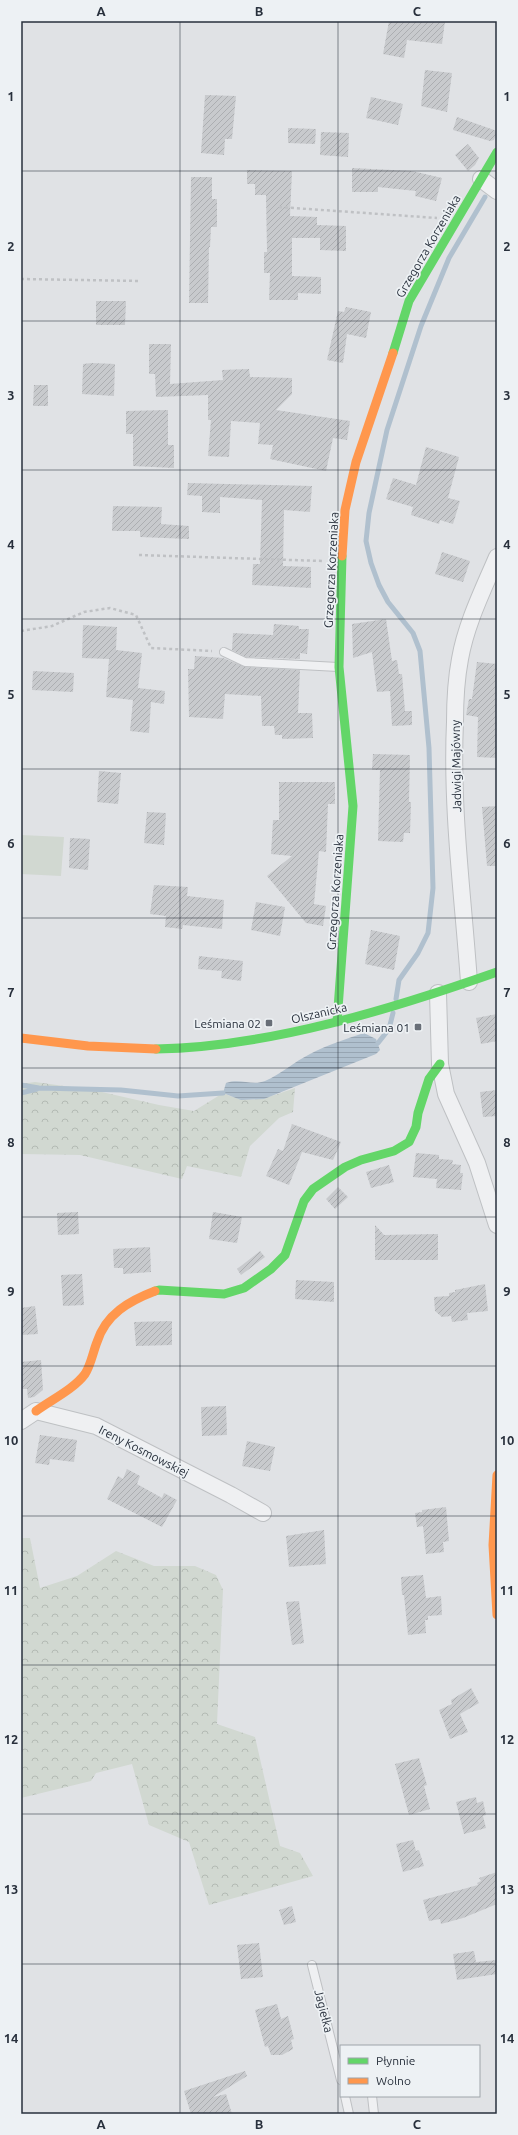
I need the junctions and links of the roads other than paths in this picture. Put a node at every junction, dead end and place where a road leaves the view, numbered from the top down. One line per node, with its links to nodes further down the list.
1 (497, 152): 2 (street, Grzegorza Korzeniaka)
2 (481, 179): 3 (street); 6 (street, Grzegorza Korzeniaka)
3 (497, 191)
4 (497, 557): 8 (street, Jadwigi Majówny)
5 (224, 652): 6 (lane)
6 (339, 667): 10 (street, Grzegorza Korzeniaka)
7 (497, 972): 8 (street, Olszanicka)
8 (469, 982): 9 (street, Olszanicka)
9 (438, 993): 10 (street, Olszanicka); 12 (street)
10 (337, 1022): 11 (street, Olszanicka)
11 (21, 1038)
12 (440, 1064): 13 (street); 14 (street)
13 (497, 1225)
14 (36, 1411): 15 (street); 17 (street, Ireny Kosmowskiej)
15 (21, 1421)
16 (497, 1475): 18 (street)
17 (263, 1513)
18 (497, 1615)
19 (312, 1965): 20 (lane, Jagiełka)
20 (340, 2076)
21 (345, 2097): 23 (lane)
22 (372, 2097): 24 (lane)
23 (349, 2114)
24 (374, 2114)

